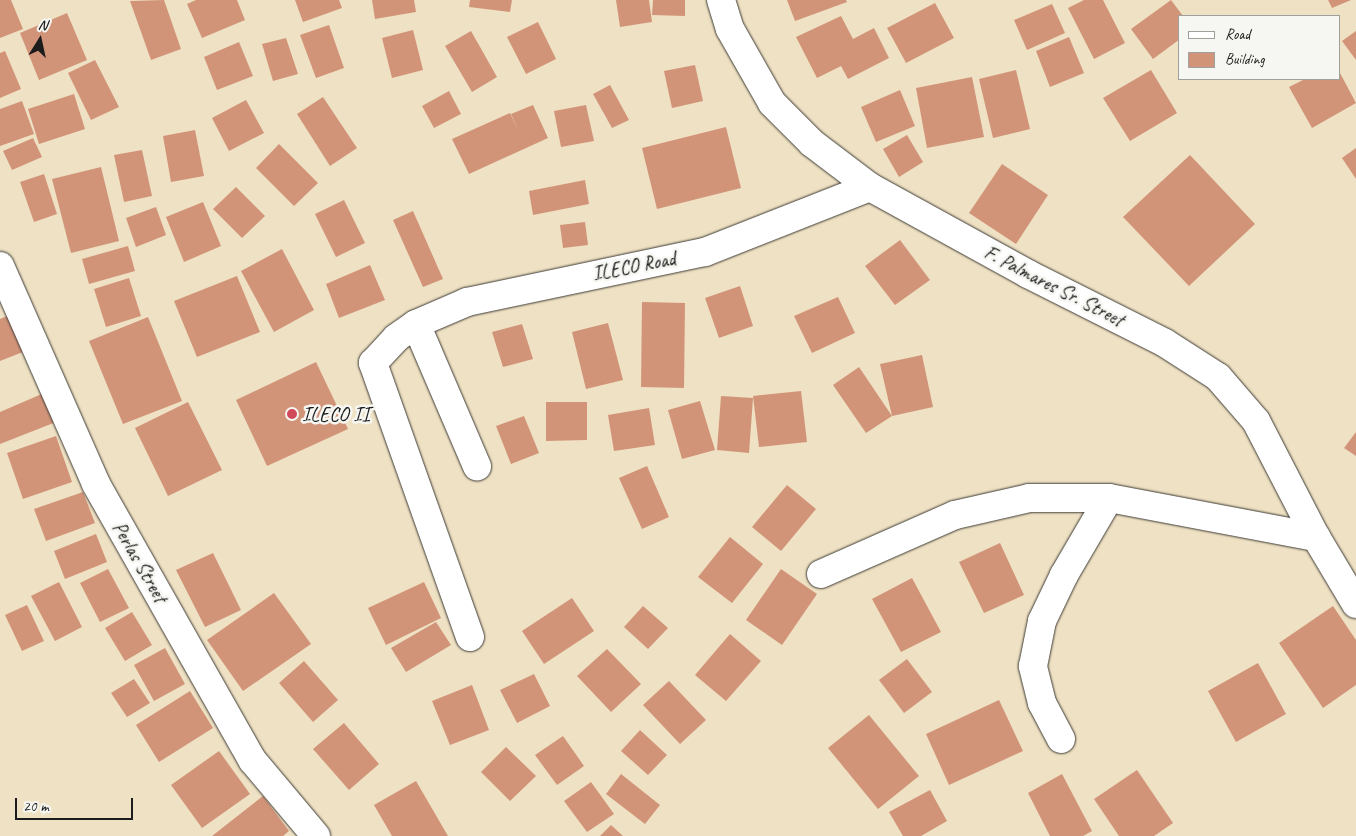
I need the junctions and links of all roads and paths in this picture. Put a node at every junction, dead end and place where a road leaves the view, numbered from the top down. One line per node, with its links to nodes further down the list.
1 (721, 0): 2 (street, F. Palmares Sr. Street)
2 (870, 186): 4 (street, ILECO Road); 7 (street, F. Palmares Sr. Street)
3 (0, 266): 12 (street, Perlas Street)
4 (406, 331): 5 (street); 10 (street)
5 (477, 466)
6 (1109, 498): 7 (street); 8 (street); 11 (street)
7 (1316, 537): 9 (street, F. Palmares Sr. Street)
8 (821, 574)
9 (1356, 604)
10 (470, 637)
11 (1061, 739)
12 (316, 836)

